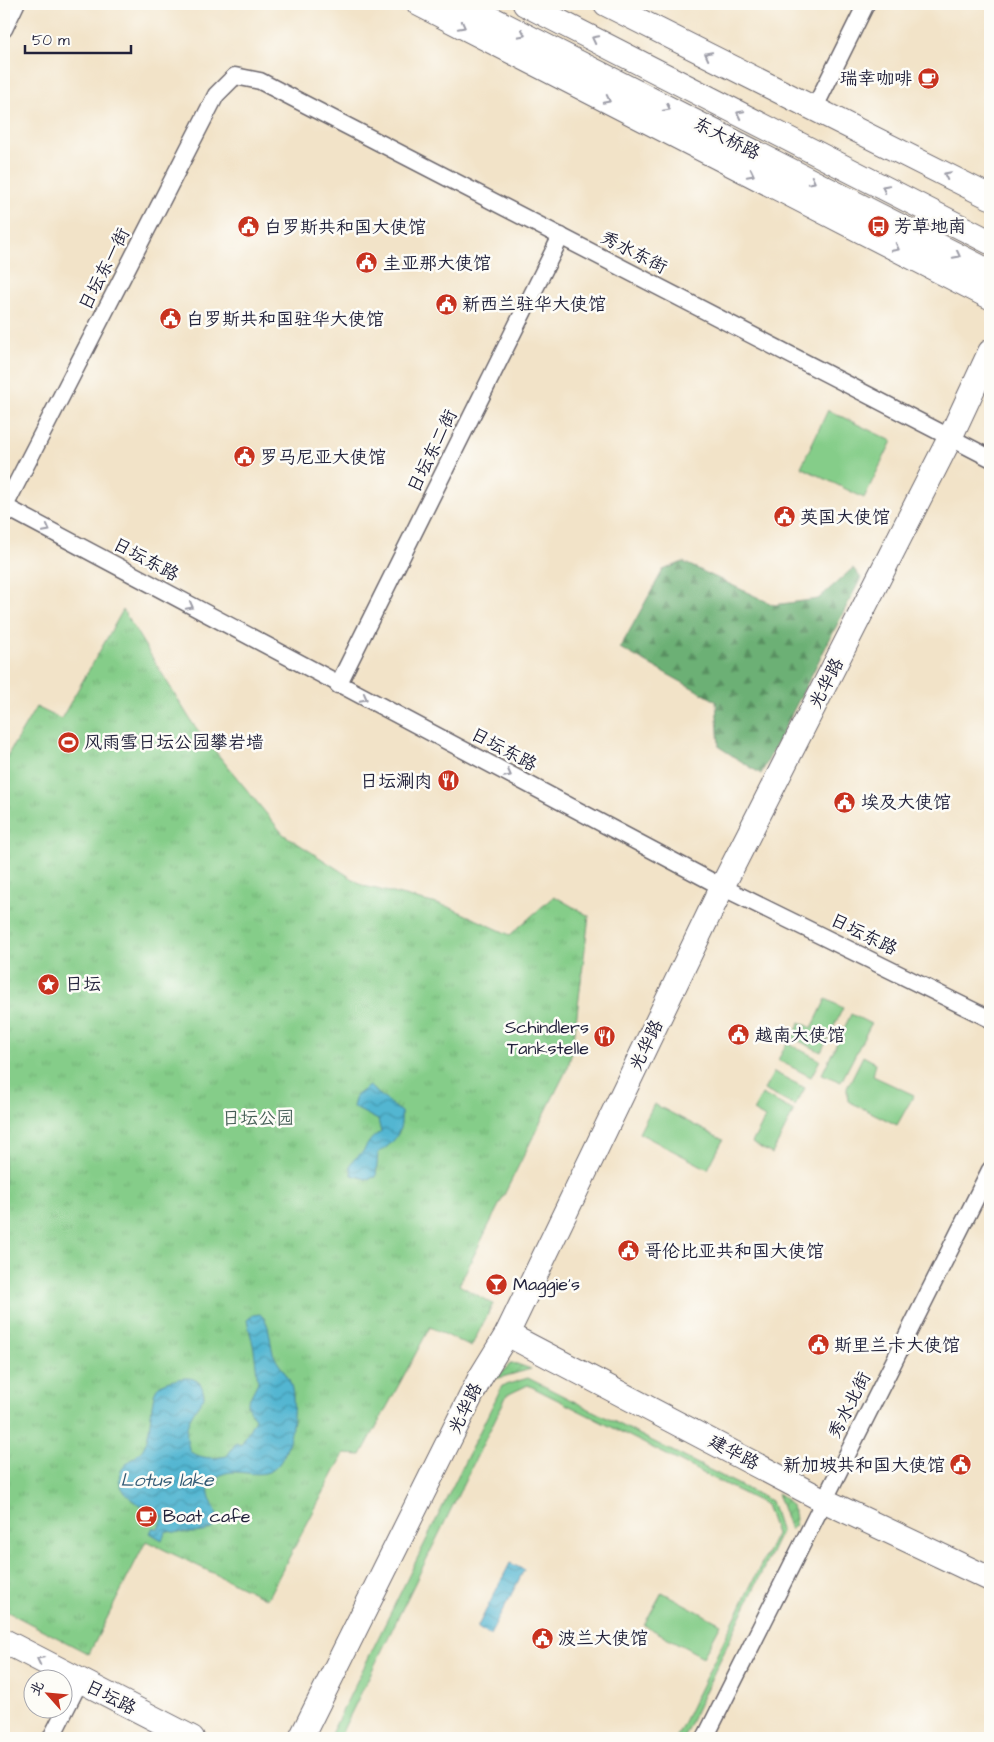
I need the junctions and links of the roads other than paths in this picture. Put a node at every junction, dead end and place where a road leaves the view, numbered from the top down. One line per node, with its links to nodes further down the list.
1 (16, 4): 7 (street)
2 (419, 4): 14 (main road, one-way to 14)
3 (463, 4): 13 (main road, 东大桥路, one-way to 13)
4 (526, 4): 12 (main road, 东大桥路, one-way to 4)
5 (606, 4): 9 (main road, one-way to 5)
6 (866, 4): 9 (street)
7 (4, 28)
8 (260, 81): 11 (street, 秀水东街); 18 (street, 日坛东一街)
9 (814, 109): 10 (main road, one-way to 9)
10 (990, 197)
11 (561, 236): 16 (street, 秀水东街); 19 (street, 日坛东二街)
12 (990, 242)
13 (990, 272)
14 (990, 297)
15 (990, 352): 16 (main road, 光华路)
16 (950, 438): 17 (street, 秀水东街); 20 (main road, 光华路)
17 (990, 458)
18 (4, 506): 19 (street, 日坛东路, one-way to 19)
19 (338, 685): 20 (street, 日坛东路, one-way to 20)
20 (722, 887): 21 (street, 日坛东路); 23 (main road, 光华路)
21 (990, 1019)
22 (990, 1170): 24 (street, 秀水北街)
23 (506, 1334): 24 (main road, 建华路); 30 (main road, 光华路)
24 (824, 1500): 25 (main road, 建华路); 31 (street, 秀水北街)
25 (990, 1579)
26 (4, 1641): 27 (main road, 日坛路, one-way to 26)
27 (80, 1681): 28 (street); 29 (main road, 日坛路)
28 (52, 1738)
29 (192, 1738)
30 (301, 1738)
31 (704, 1738)

